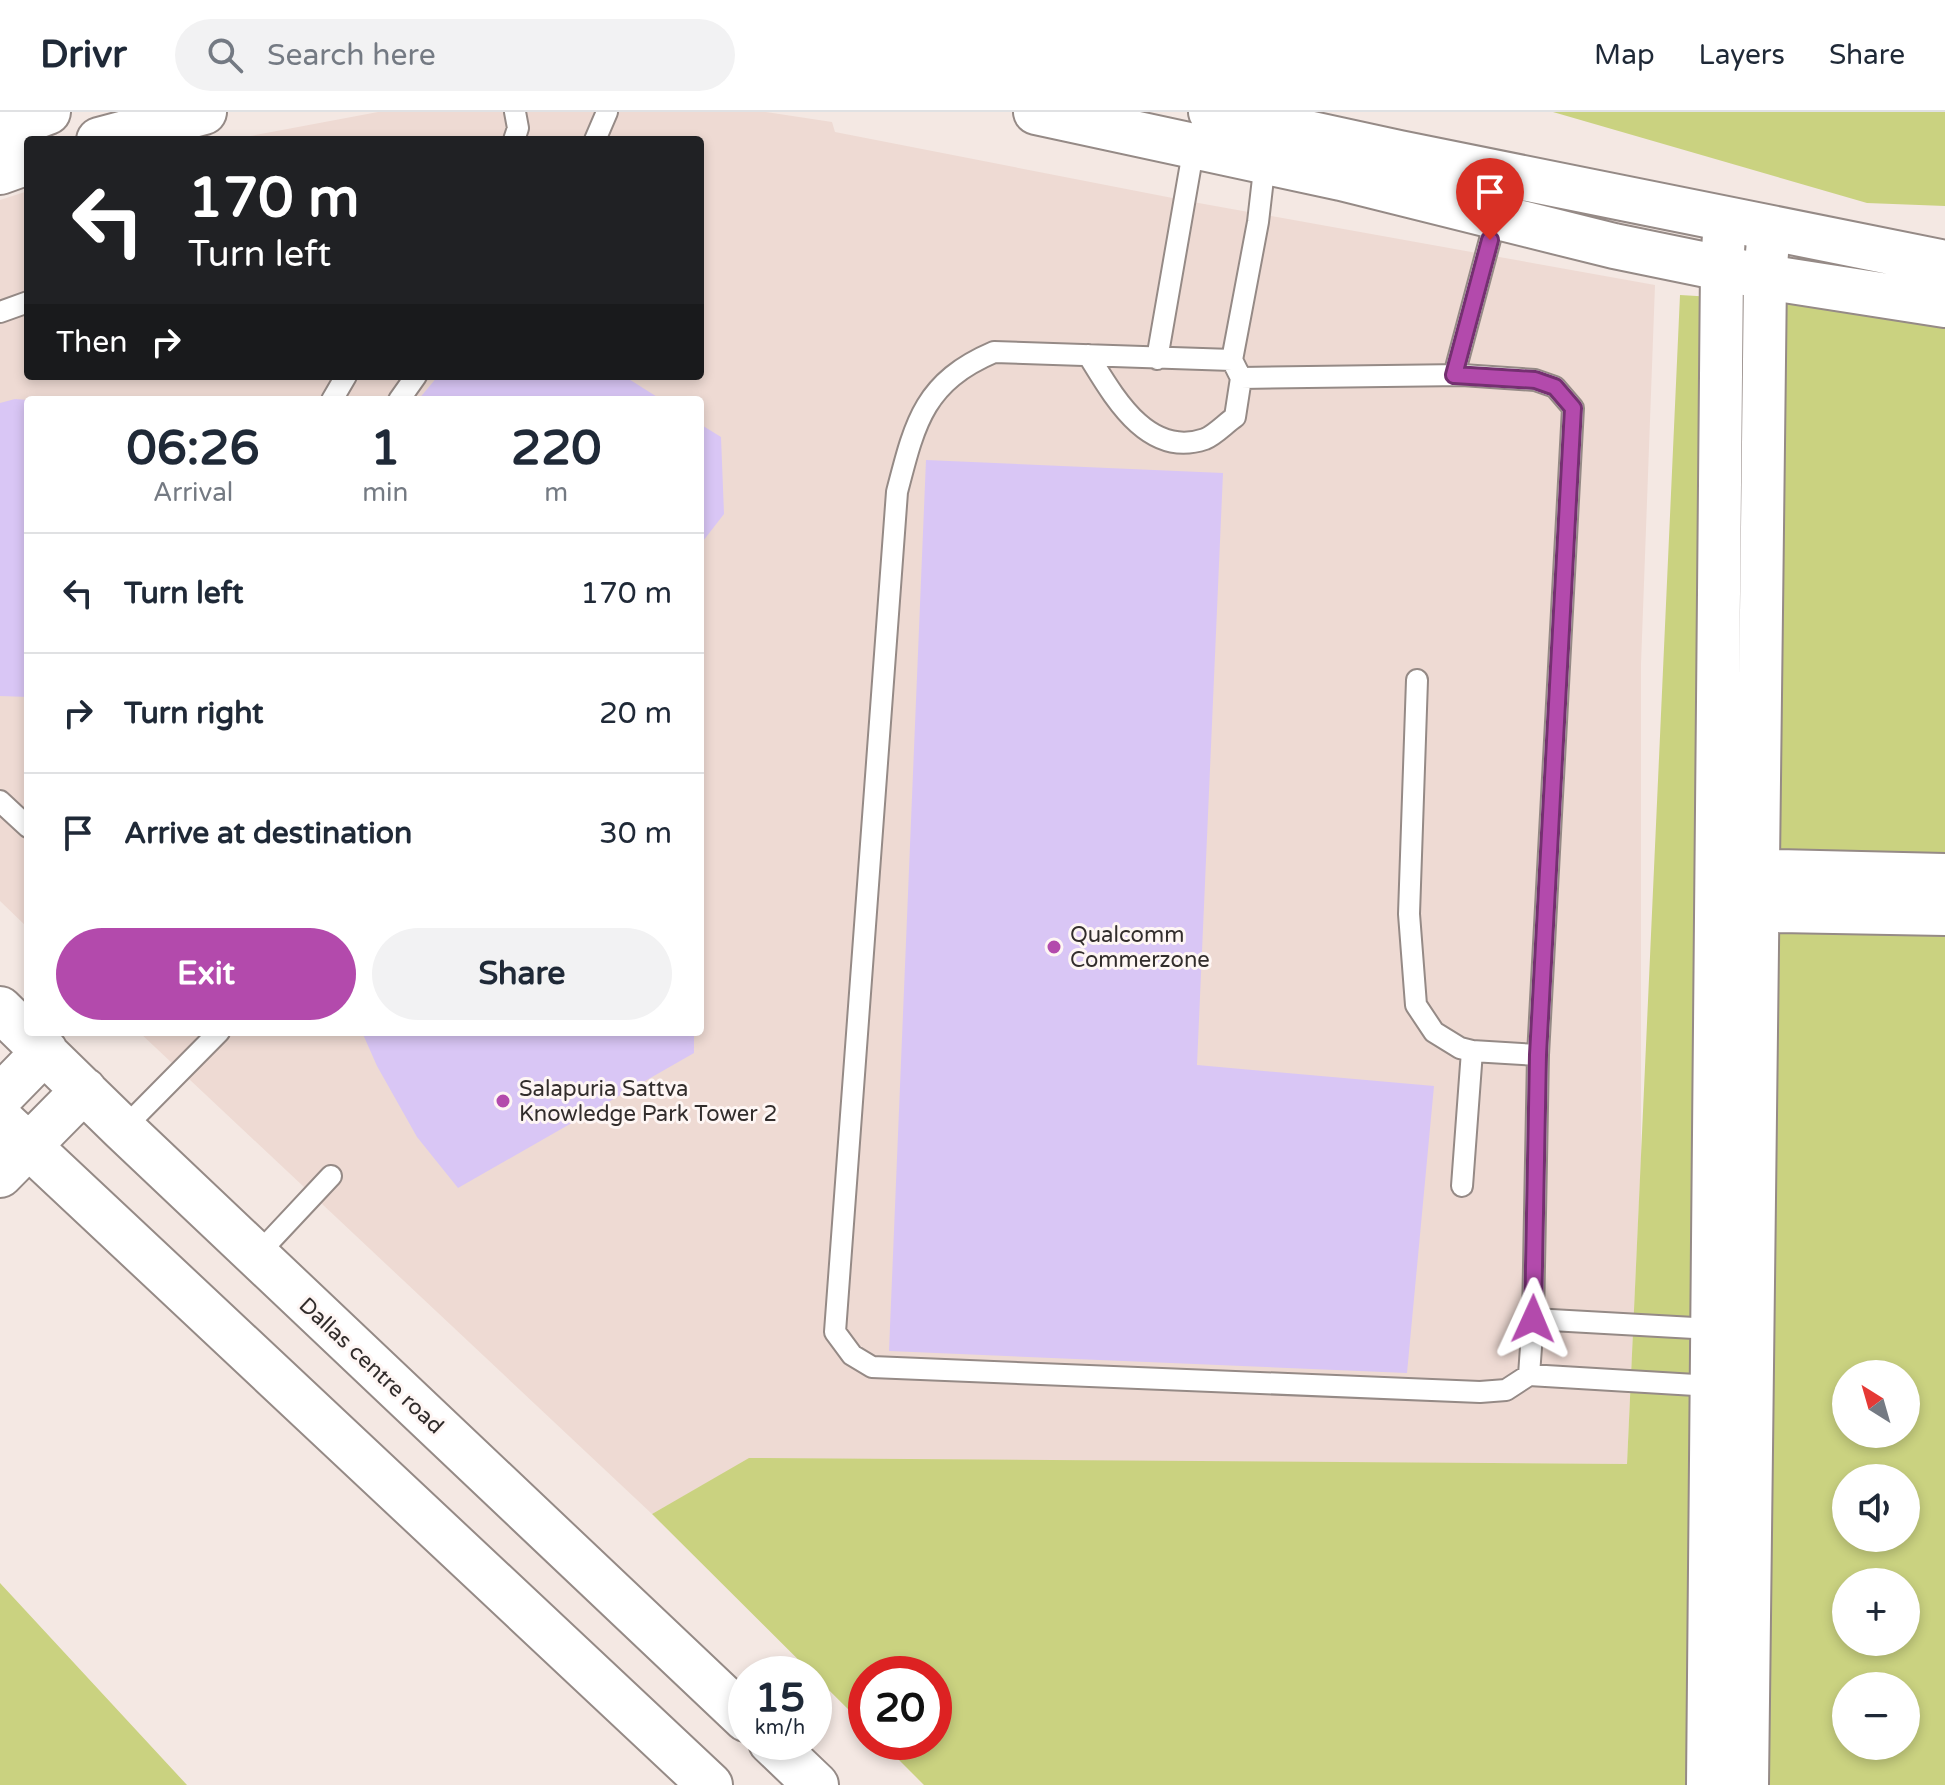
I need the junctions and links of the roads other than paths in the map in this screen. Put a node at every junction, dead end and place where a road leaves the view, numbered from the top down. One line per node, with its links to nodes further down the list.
1 (48, 112): 7 (street)
2 (204, 112): 8 (street)
3 (515, 112): 9 (lane)
4 (607, 112): 10 (lane)
5 (1036, 112): 6 (street)
6 (1203, 129): 11 (street); 15 (street); 24 (lane)
7 (0, 130)
8 (114, 136)
9 (515, 136)
10 (597, 136)
11 (1265, 161): 14 (street); 25 (lane)
12 (24, 163): 13 (street)
13 (0, 172)
14 (1496, 217): 18 (street); 26 (lane)
15 (1725, 219): 16 (street); 18 (street)
16 (1769, 229): 17 (street); 19 (street)
17 (1945, 263)
18 (1722, 267): 19 (street); 31 (street)
19 (1765, 277): 21 (street); 32 (street)
20 (24, 303): 22 (lane)
21 (1945, 305)
22 (0, 312)
23 (1088, 355): 24 (lane); 25 (lane); 50 (lane)
24 (1157, 359): 25 (lane)
25 (1237, 369): 26 (lane)
26 (1454, 375): 40 (lane)
27 (1417, 680): 39 (lane)
28 (0, 801): 29 (lane)
29 (24, 823)
30 (1945, 875): 32 (street)
31 (1717, 890): 32 (street); 49 (street)
32 (1758, 890): 33 (street); 51 (street)
33 (1945, 914)
34 (0, 1009): 35 (street, Dallas centre road)
35 (24, 1031)
36 (29, 1036): 38 (street, Dallas centre road)
37 (215, 1036): 43 (lane)
38 (45, 1051): 41 (street, Dallas centre road); 42 (street)
39 (1472, 1051): 40 (lane); 46 (lane)
40 (1538, 1055): 48 (lane)
41 (84, 1090): 43 (street, Dallas centre road); 44 (street)
42 (0, 1097)
43 (123, 1129): 47 (street, Dallas centre road)
44 (9, 1147): 54 (street)
45 (331, 1176): 47 (lane)
46 (1462, 1186)
47 (257, 1255): 52 (street, Dallas centre road)
48 (1533, 1319): 49 (lane); 50 (lane)
49 (1712, 1329): 51 (street)
50 (1529, 1375): 51 (lane)
51 (1732, 1387): 56 (street); 57 (street)
52 (728, 1702)
53 (790, 1760): 55 (street)
54 (710, 1785)
55 (816, 1785)
56 (1708, 1785)
57 (1747, 1785)

